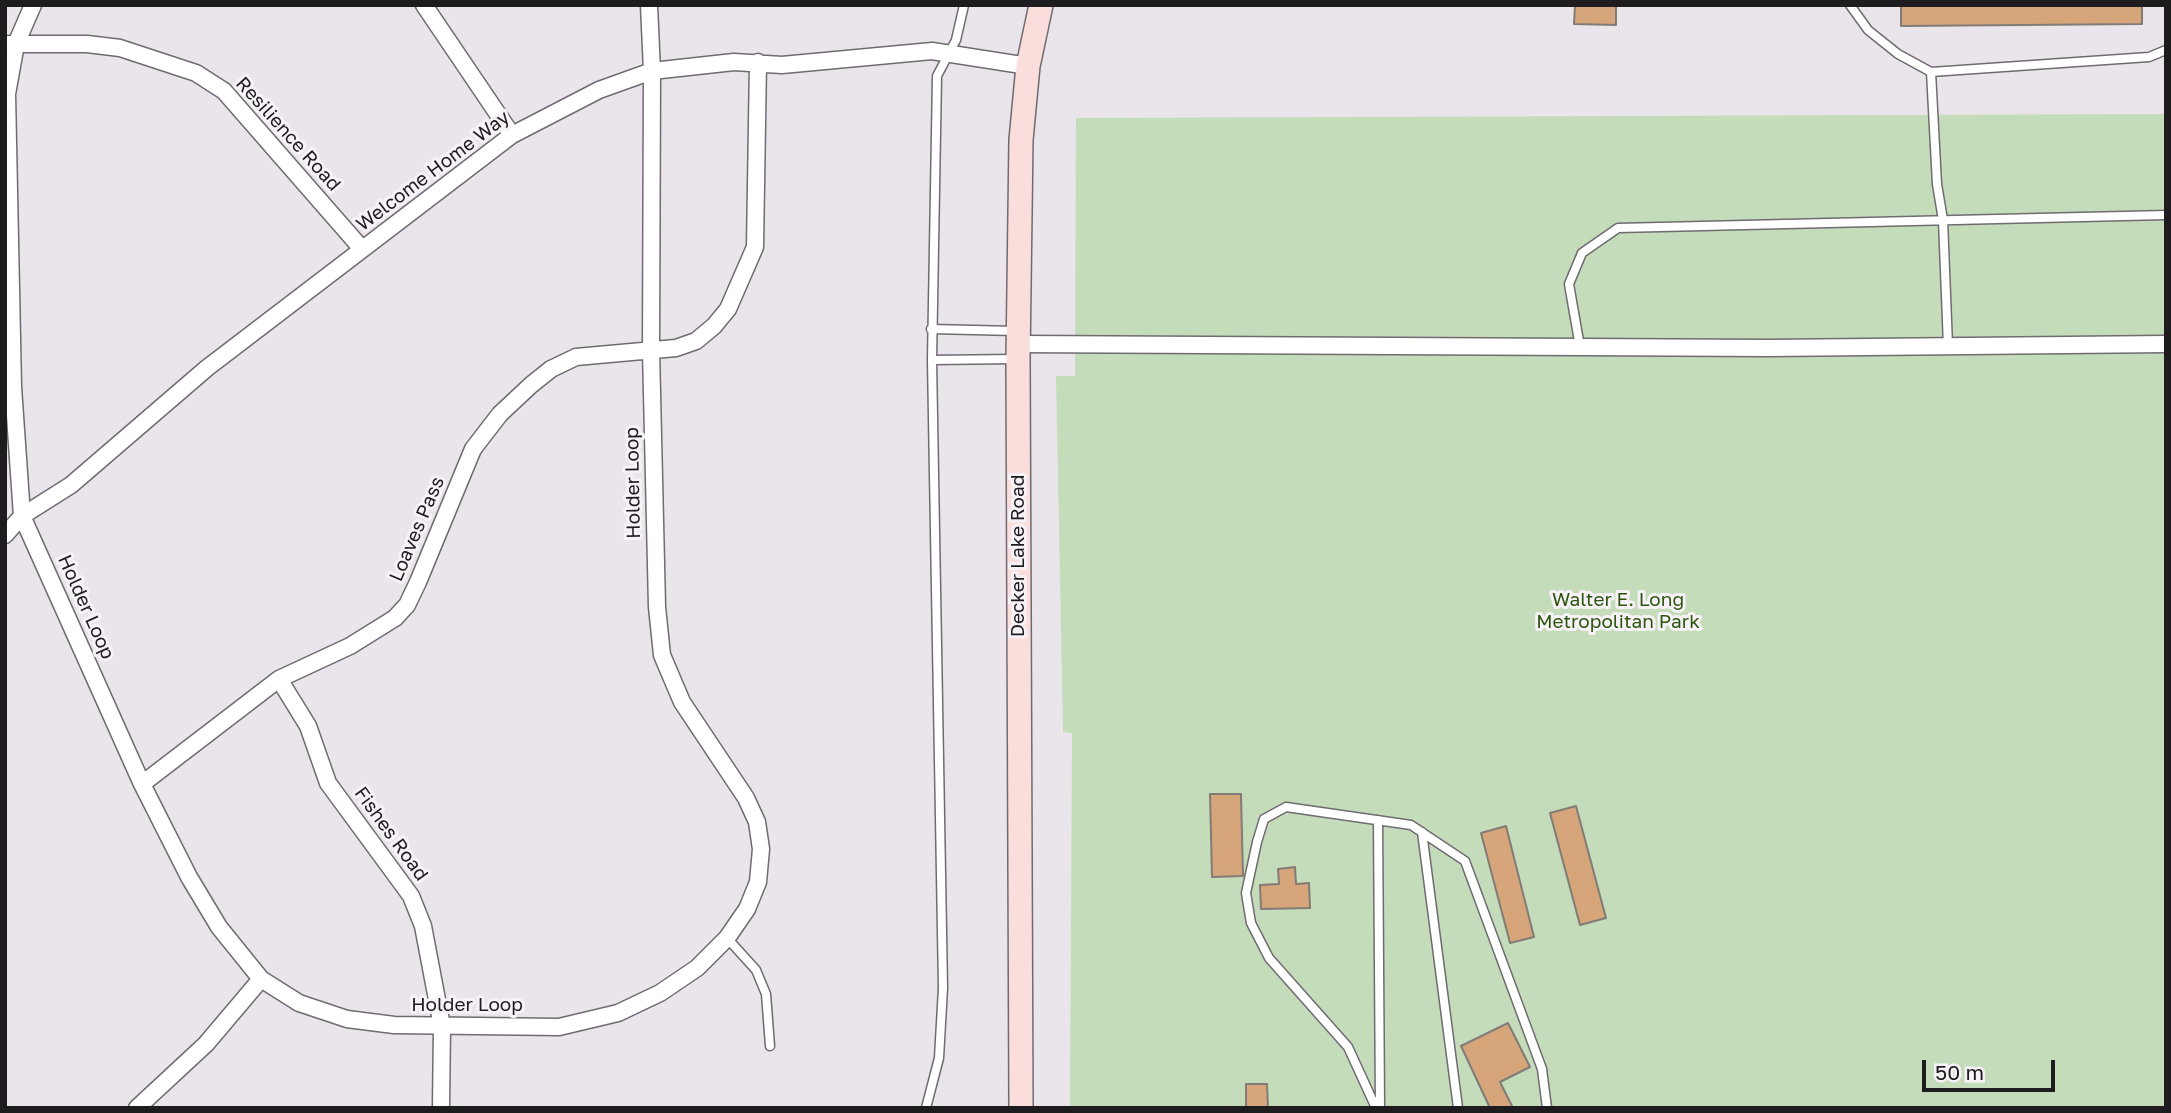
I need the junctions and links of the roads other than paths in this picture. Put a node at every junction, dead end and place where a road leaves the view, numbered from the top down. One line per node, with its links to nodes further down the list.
1 (33, 5): 7 (street, Holder Loop)
2 (424, 5): 14 (street)
3 (649, 5): 12 (street, Holder Loop)
4 (964, 5): 9 (lane)
5 (1041, 5): 11 (main road, Decker Lake Road)
6 (1850, 5): 13 (lane)
7 (11, 44): 17 (street, Resilience Road); 18 (street, Holder Loop)
8 (2166, 50): 13 (lane)
9 (948, 54): 10 (street, Welcome Home Way); 11 (street, Welcome Home Way); 19 (lane)
10 (758, 62): 12 (street, Welcome Home Way); 24 (street, Loaves Pass)
11 (1028, 66): 20 (main road, Decker Lake Road)
12 (652, 71): 14 (street, Welcome Home Way); 24 (street, Holder Loop)
13 (1931, 72): 16 (lane)
14 (512, 135): 17 (street, Welcome Home Way)
15 (2166, 215): 16 (lane)
16 (1943, 220): 22 (lane); 23 (lane)
17 (362, 249): 28 (street, Welcome Home Way)
18 (8, 278): 26 (street, Holder Loop)
19 (931, 329): 20 (lane); 25 (lane)
20 (1019, 344): 23 (street); 25 (lane); 41 (main road, Decker Lake Road)
21 (2166, 344): 22 (street)
22 (1948, 346): 23 (street)
23 (1580, 347)
24 (651, 350): 30 (street, Loaves Pass); 34 (street, Holder Loop)
25 (932, 360): 40 (lane)
26 (9, 387): 28 (street, Holder Loop)
27 (5, 513): 28 (street)
28 (22, 516): 29 (street, Welcome Home Way); 31 (street, Holder Loop)
29 (5, 535)
30 (279, 679): 31 (street, Loaves Pass); 36 (street, Fishes Road)
31 (142, 784): 35 (street, Holder Loop)
32 (1378, 820): 33 (lane); 42 (lane); 42 (lane)
33 (1422, 832): 43 (lane); 44 (lane)
34 (727, 938): 36 (street, Holder Loop); 37 (lane)
35 (261, 979): 36 (street, Holder Loop); 38 (street)
36 (442, 1026): 39 (street, Fishes Road)
37 (770, 1046)
38 (137, 1108)
39 (441, 1108)
40 (926, 1108)
41 (1021, 1108)
42 (1378, 1108)
43 (1458, 1108)
44 (1547, 1108)

